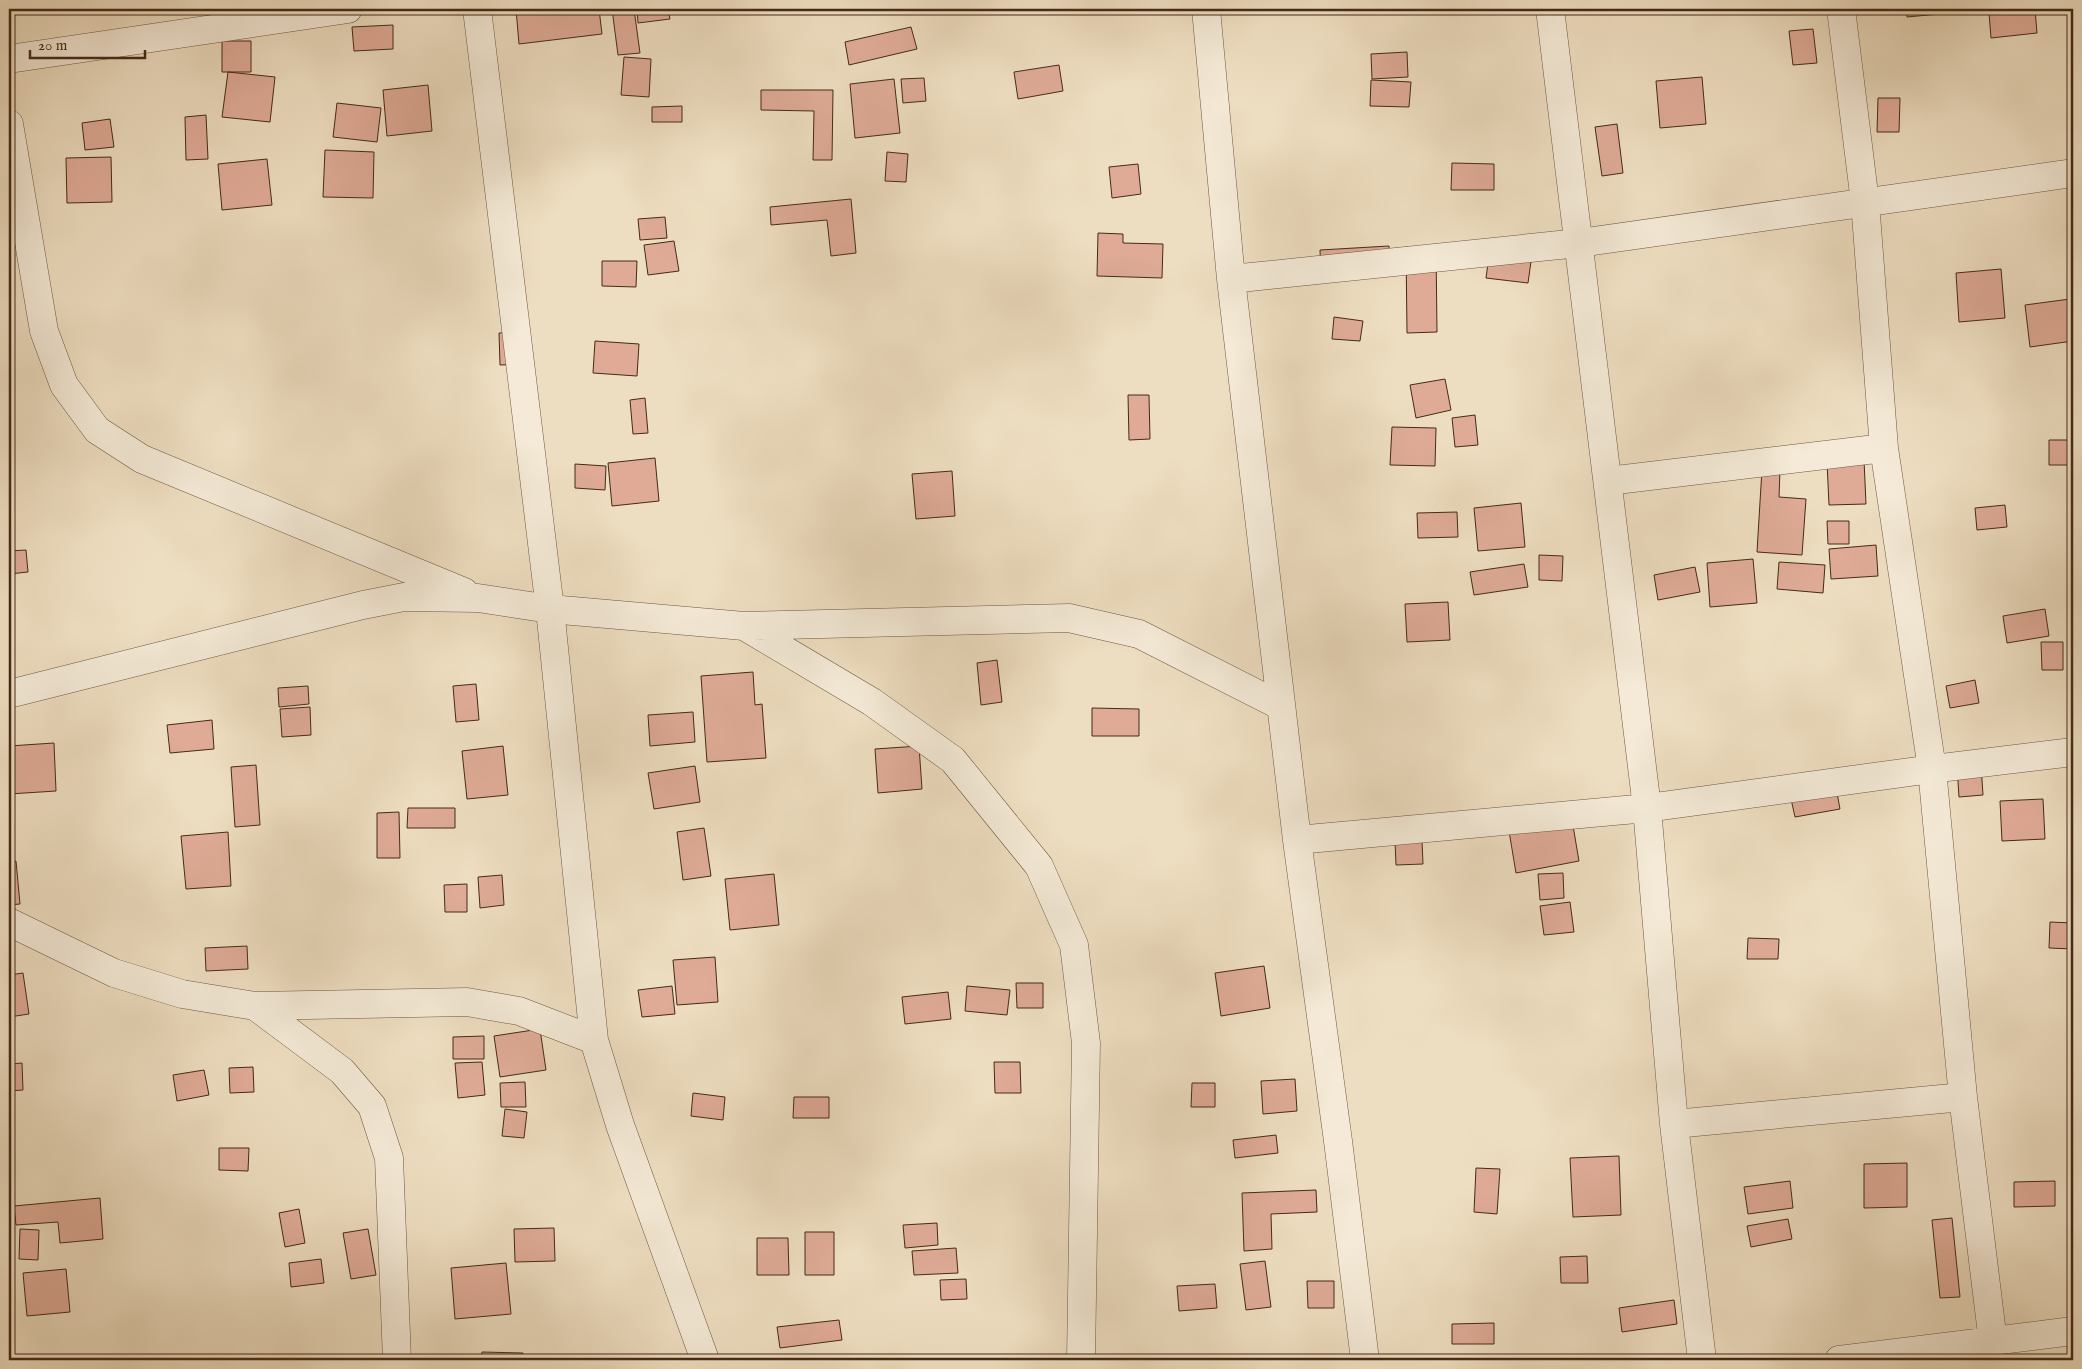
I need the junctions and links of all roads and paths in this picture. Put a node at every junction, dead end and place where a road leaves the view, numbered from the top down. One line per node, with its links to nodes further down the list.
1 (348, 9): 6 (street)
2 (478, 9): 15 (street)
3 (1206, 9): 11 (street)
4 (1550, 9): 10 (street)
5 (1841, 9): 9 (street)
6 (9, 59)
7 (9, 124): 14 (street)
8 (2073, 173): 9 (street)
9 (1865, 202): 10 (street); 12 (street)
10 (1578, 243): 11 (street); 13 (street)
11 (1231, 278): 18 (street)
12 (1884, 448): 13 (street); 20 (street)
13 (1608, 481): 21 (street)
14 (478, 598): 15 (street); 17 (street)
15 (550, 610): 16 (street); 25 (street)
16 (744, 626): 18 (street); 32 (street)
17 (9, 694)
18 (1281, 706): 22 (street)
19 (2073, 752): 20 (street)
20 (1932, 769): 21 (street); 26 (street)
21 (1647, 808): 22 (street); 27 (street)
22 (1296, 840): 33 (street)
23 (9, 922): 24 (street)
24 (255, 1006): 25 (street); 30 (street)
25 (594, 1040): 31 (street)
26 (1963, 1097): 27 (street); 29 (street)
27 (1674, 1124): 34 (street)
28 (2073, 1331): 29 (street)
29 (1993, 1342): 35 (street)
30 (397, 1360)
31 (705, 1360)
32 (1080, 1360)
33 (1365, 1360)
34 (1702, 1360)
35 (1839, 1360)

